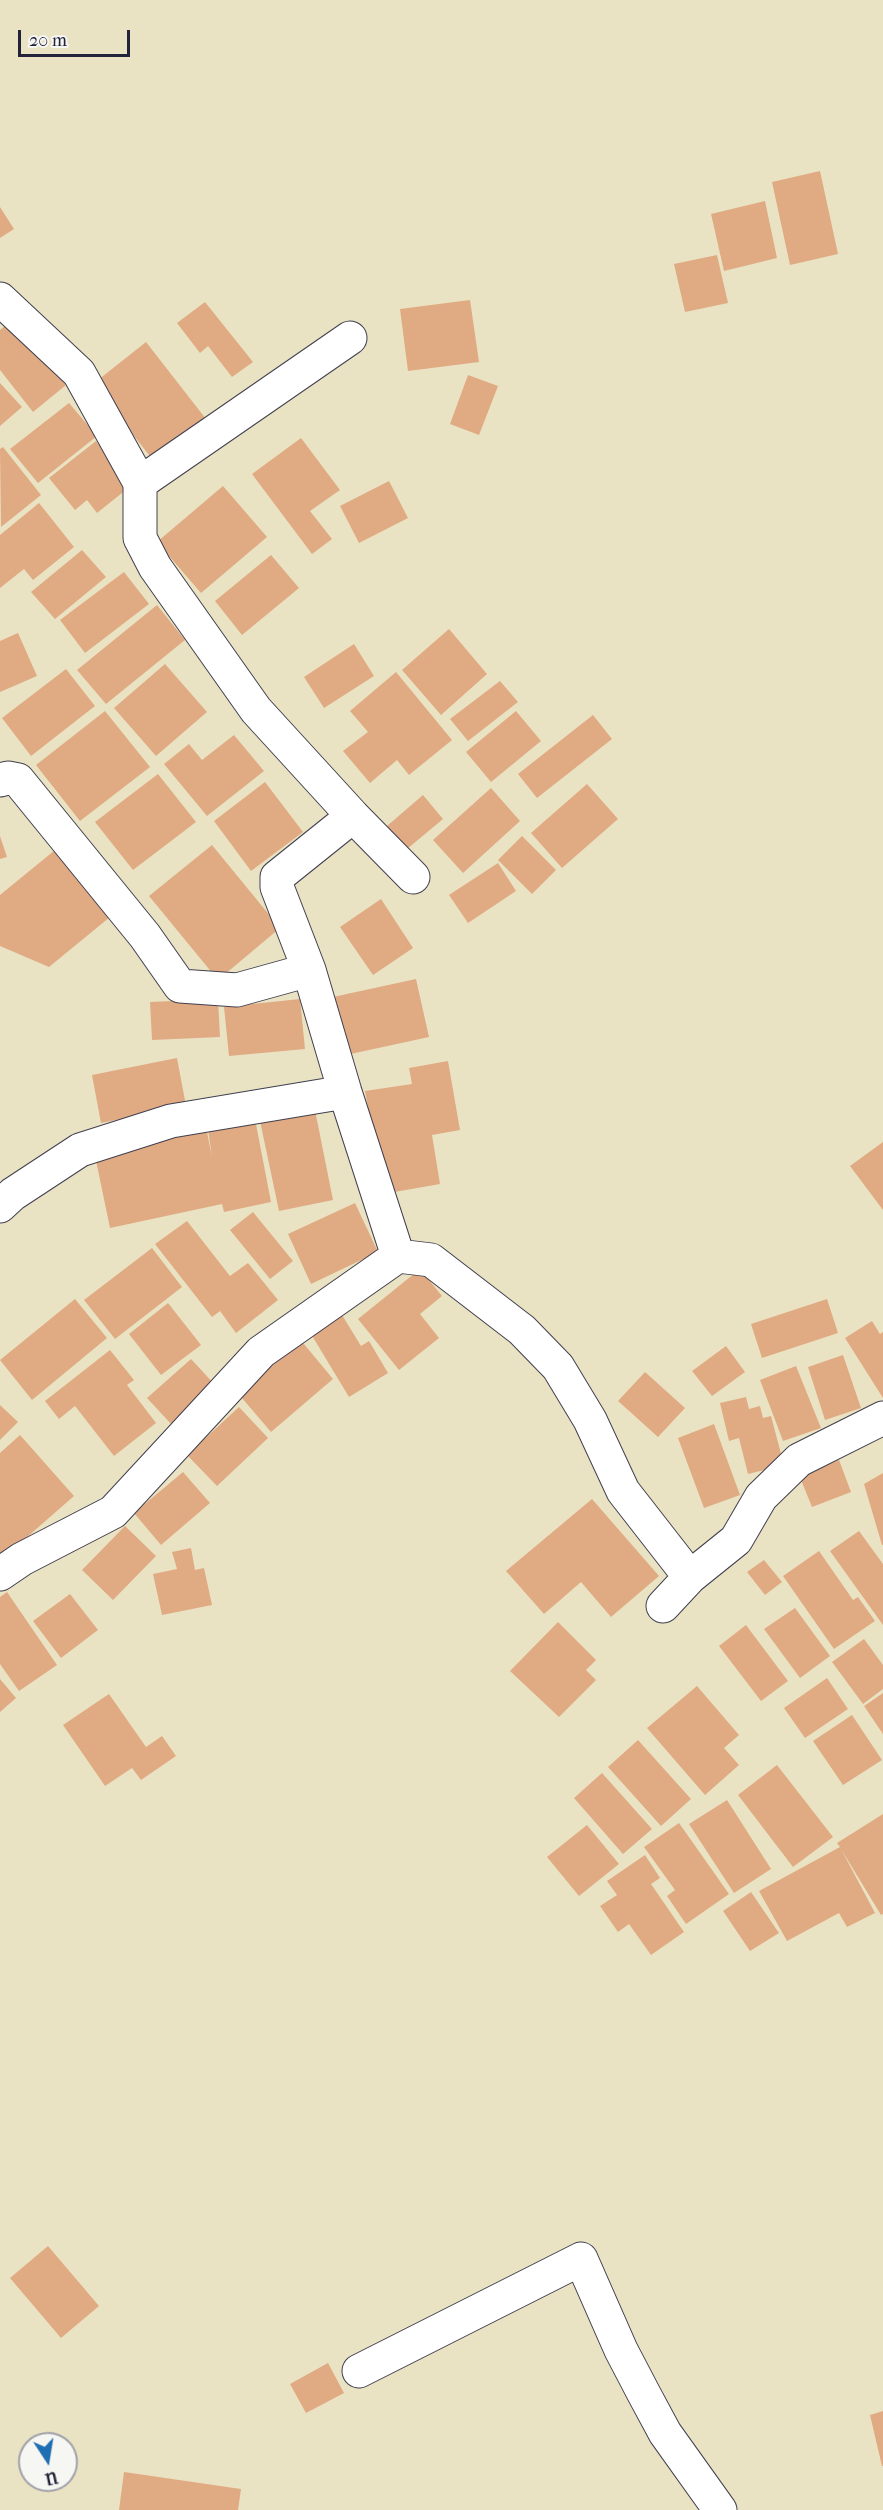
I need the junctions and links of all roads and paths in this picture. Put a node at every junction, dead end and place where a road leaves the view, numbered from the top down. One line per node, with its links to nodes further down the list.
1 (0, 299): 3 (street)
2 (350, 338): 3 (street)
3 (140, 483): 5 (street)
4 (0, 780): 7 (street)
5 (353, 816): 6 (street); 7 (street)
6 (413, 877)
7 (309, 970): 8 (street)
8 (345, 1092): 9 (street); 10 (street)
9 (0, 1206)
10 (399, 1256): 12 (street); 13 (street)
11 (883, 1418): 13 (street)
12 (0, 1574)
13 (690, 1577): 14 (street)
14 (663, 1606)
15 (359, 2371): 16 (street)
16 (720, 2510)

